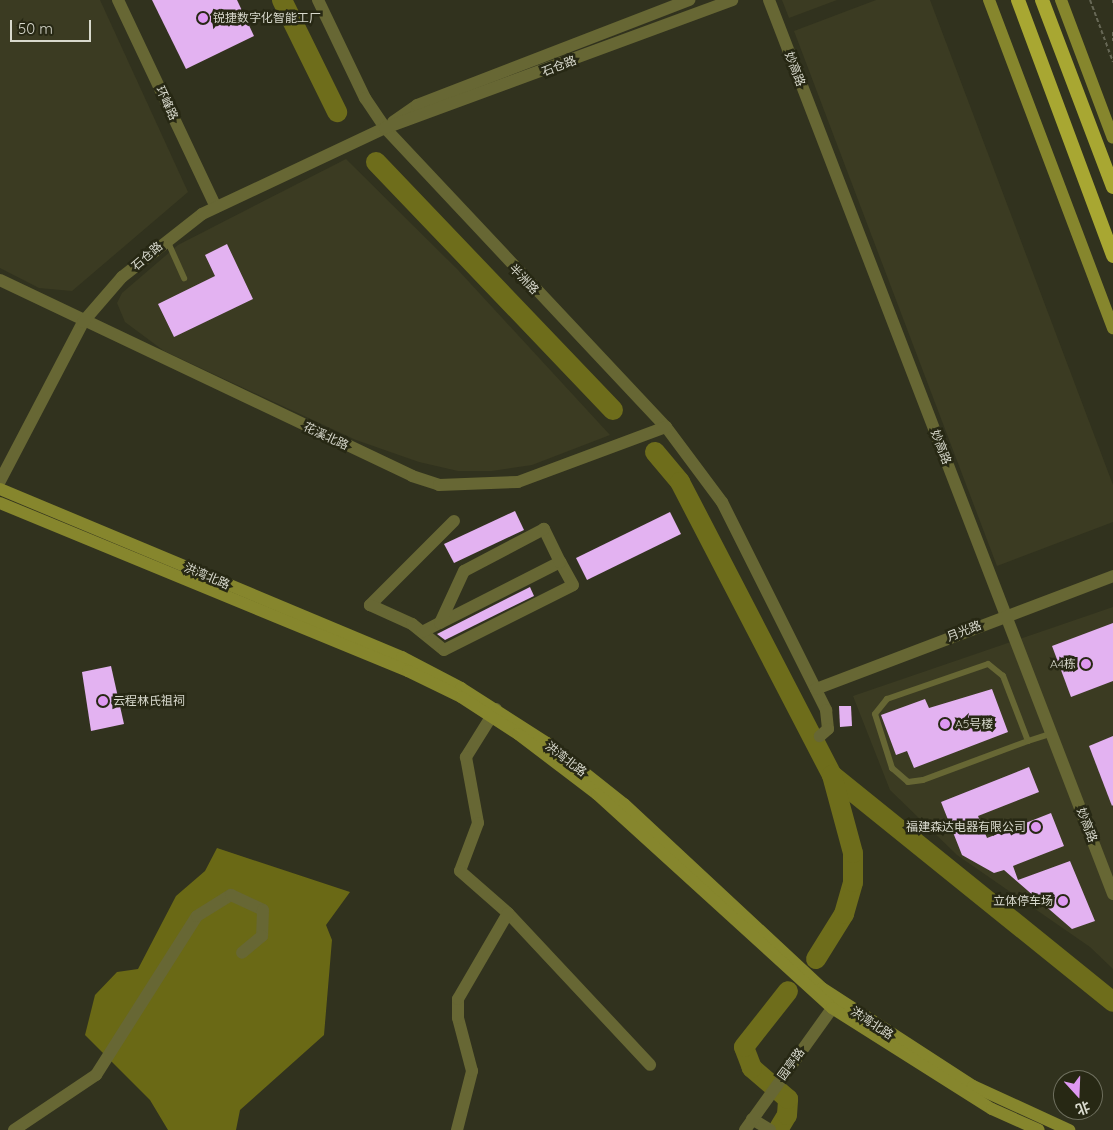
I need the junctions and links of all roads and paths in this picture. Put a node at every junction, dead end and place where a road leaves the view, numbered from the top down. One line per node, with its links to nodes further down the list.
1 (118, 0): 19 (street, 环峰路)
2 (318, 0): 16 (street, 半洲路)
3 (689, 0): 16 (street, 石仓路)
4 (732, 0): 16 (street, 石仓路)
5 (769, 0): 33 (street, 妙高路)
6 (989, 0): 25 (main road)
7 (1018, 0): 21 (highway)
8 (1042, 0): 18 (highway)
9 (1061, 0): 17 (main road)
10 (1090, 0): 14 (path)
11 (1113, 32): 12 (path)
12 (1113, 41)
13 (1113, 52): 14 (path)
14 (1111, 56): 15 (path)
15 (1113, 62)
16 (385, 128): 19 (street, 石仓路); 26 (street, 半洲路)
17 (1113, 138)
18 (1113, 187)
19 (216, 207): 20 (street, 石仓路)
20 (166, 240): 22 (lane); 24 (street, 石仓路)
21 (1113, 256)
22 (184, 278)
23 (0, 280): 24 (street, 花溪北路)
24 (83, 322): 26 (street, 花溪北路); 27 (street, 石仓路)
25 (1113, 328)
26 (666, 428): 36 (street, 半洲路)
27 (0, 481)
28 (0, 489): 37 (main road, 洪湾北路)
29 (0, 503): 37 (main road, 洪湾北路)
30 (454, 521): 35 (street)
31 (560, 562): 34 (street); 34 (street); 35 (street)
32 (1113, 576): 33 (street, 月光路)
33 (1006, 615): 36 (street, 月光路); 38 (street, 妙高路)
34 (440, 623): 35 (street)
35 (422, 632)
36 (816, 689): 39 (street, 半洲路)
37 (493, 712): 42 (street); 44 (main road, 洪湾北路)
38 (1052, 732): 40 (lane); 41 (street, 妙高路)
39 (820, 736)
40 (1028, 741): 40 (lane)
41 (1113, 894)
42 (508, 913): 45 (street); 49 (street)
43 (242, 953): 48 (street)
44 (835, 1004): 46 (street, 园亭路); 50 (main road, 洪湾北路); 51 (main road, 洪湾北路)
45 (650, 1065)
46 (749, 1125): 47 (street)
47 (769, 1129)
48 (14, 1130)
49 (457, 1130)
50 (1039, 1130)
51 (1068, 1130)

